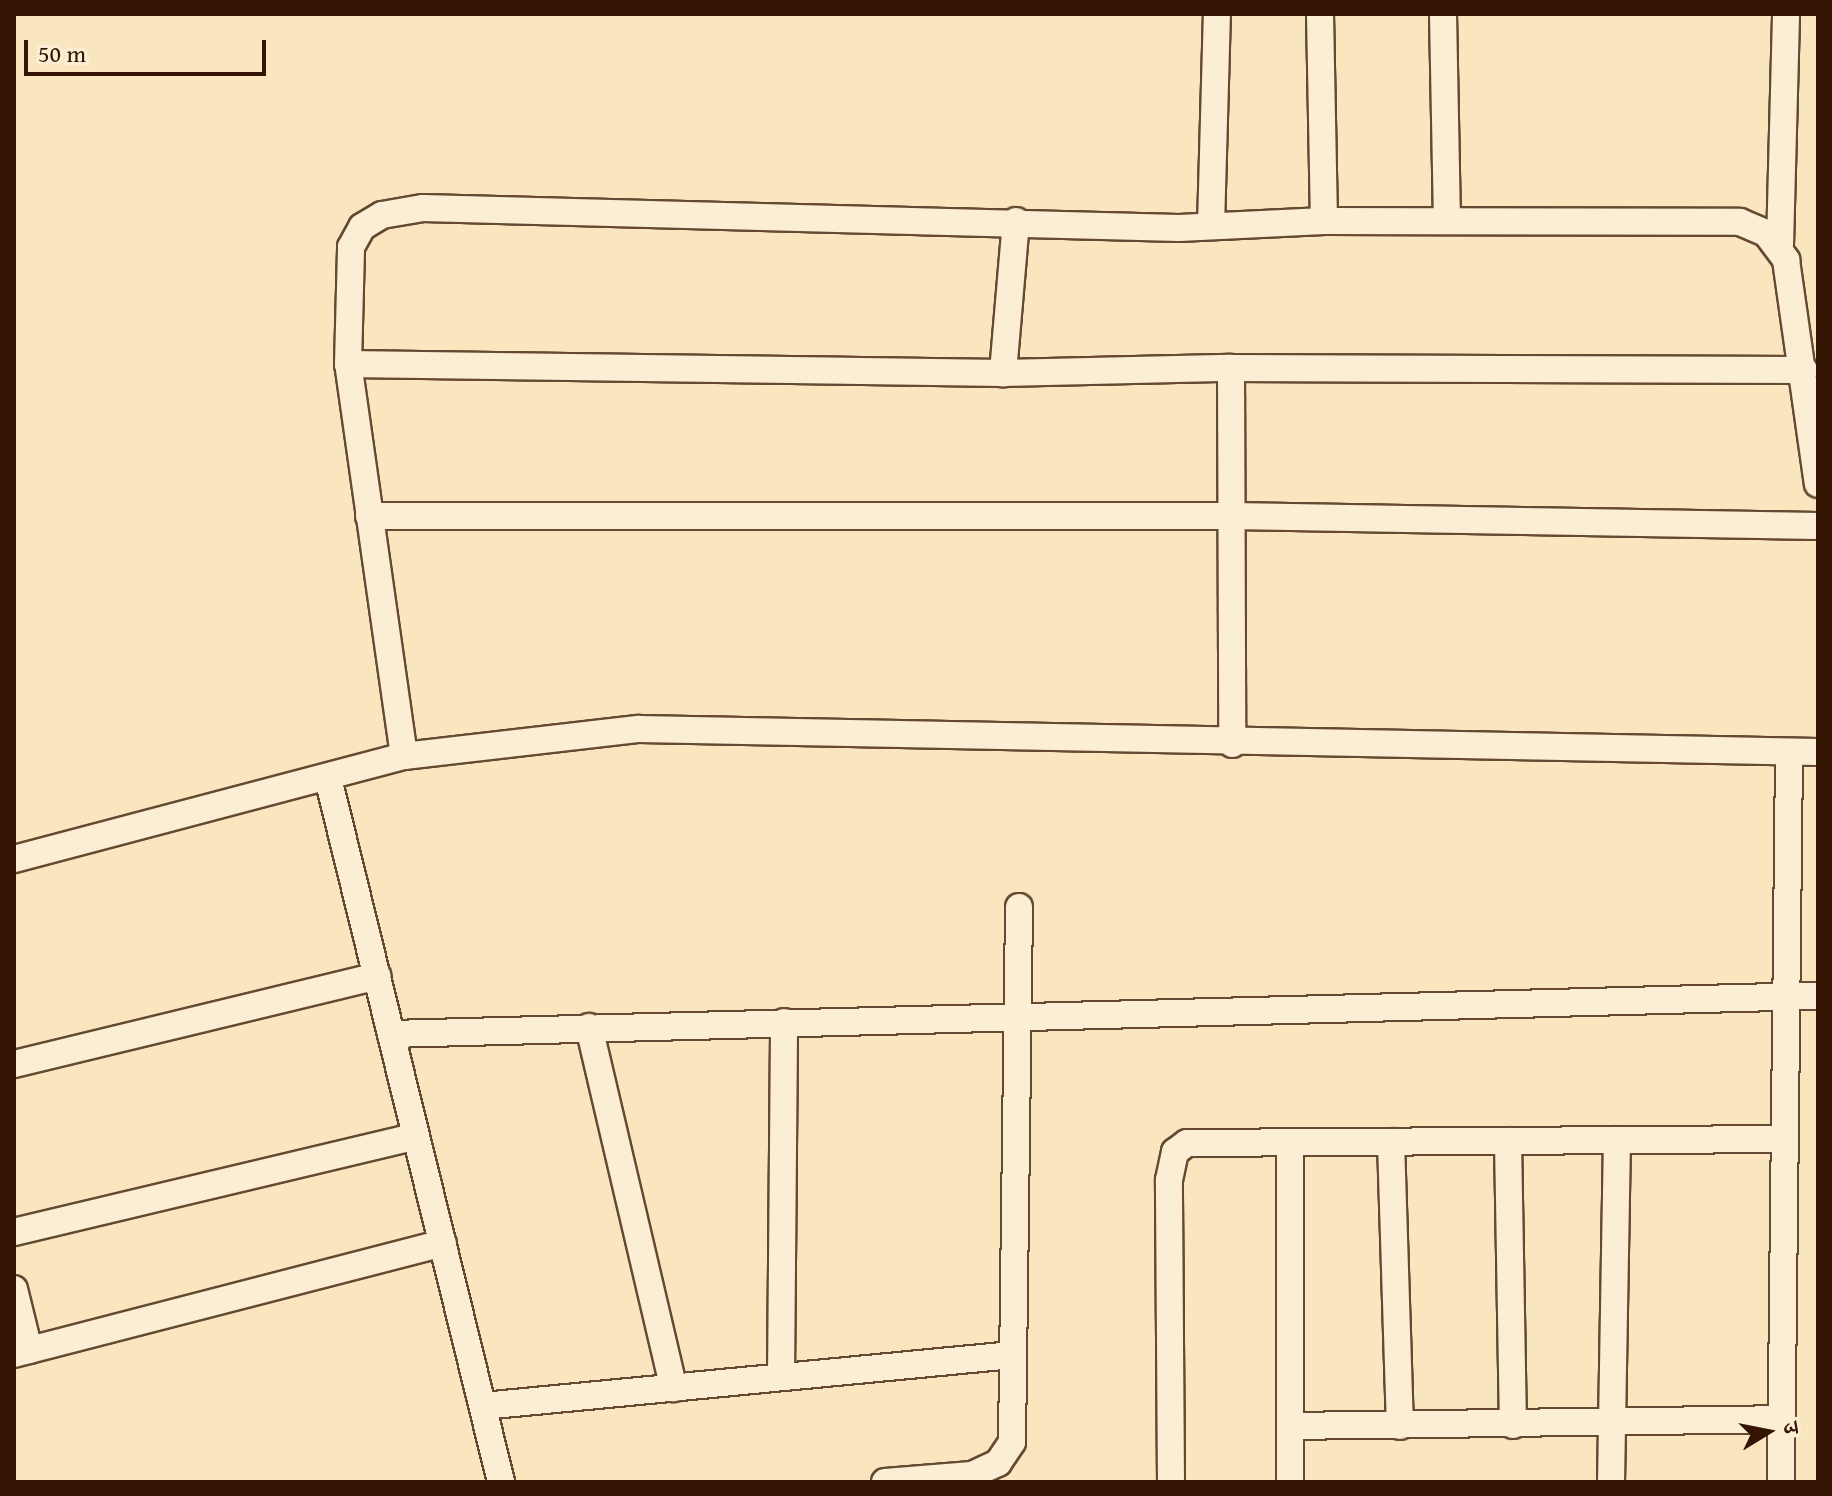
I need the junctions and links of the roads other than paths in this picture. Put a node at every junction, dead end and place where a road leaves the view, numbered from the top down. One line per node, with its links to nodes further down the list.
1 (1217, 14): 8 (street)
2 (1320, 14): 6 (street)
3 (1443, 14): 7 (street)
4 (1786, 14): 9 (street)
5 (1016, 221): 8 (street); 10 (street); 13 (street)
6 (1324, 221): 7 (street); 8 (street)
7 (1447, 221): 9 (street)
8 (1211, 226)
9 (1780, 245): 12 (street)
10 (348, 364): 13 (street); 15 (street)
11 (1231, 368): 12 (street); 13 (street); 16 (street)
12 (1804, 370): 14 (street)
13 (1003, 373)
14 (1818, 484)
15 (369, 516): 16 (street); 21 (street)
16 (1232, 516): 17 (street); 18 (street)
17 (1818, 526)
18 (1232, 744): 20 (street); 21 (street)
19 (1818, 752): 20 (street)
20 (1789, 754): 27 (street)
21 (404, 756): 22 (street)
22 (328, 778): 23 (street); 25 (street)
23 (14, 859)
24 (1019, 907): 28 (street)
25 (377, 976): 31 (street); 32 (street)
26 (1818, 996): 27 (street)
27 (1786, 997): 28 (street); 34 (street)
28 (1018, 1015): 29 (street); 43 (street)
29 (784, 1022): 30 (street); 44 (street)
30 (589, 1027): 31 (street); 45 (street)
31 (391, 1034): 33 (street)
32 (14, 1064)
33 (416, 1136): 39 (street); 40 (street)
34 (1785, 1139): 35 (street); 47 (street)
35 (1617, 1140): 36 (street); 49 (street)
36 (1508, 1141): 38 (street); 48 (street)
37 (1290, 1142): 38 (street); 50 (street); 55 (street)
38 (1391, 1142): 51 (street)
39 (14, 1232)
40 (443, 1243): 42 (street); 46 (street)
41 (14, 1289): 42 (street)
42 (22, 1352)
43 (1013, 1355): 44 (street); 52 (street)
44 (781, 1377): 45 (street)
45 (674, 1388): 46 (street)
46 (483, 1406): 53 (street)
47 (1781, 1419): 49 (street); 58 (street)
48 (1513, 1425): 49 (street); 51 (street)
49 (1612, 1425): 57 (street)
50 (1290, 1426): 51 (street); 56 (street)
51 (1400, 1426)
52 (972, 1478): 54 (street)
53 (501, 1482)
54 (885, 1482)
55 (1171, 1482)
56 (1290, 1482)
57 (1611, 1482)
58 (1781, 1482)

